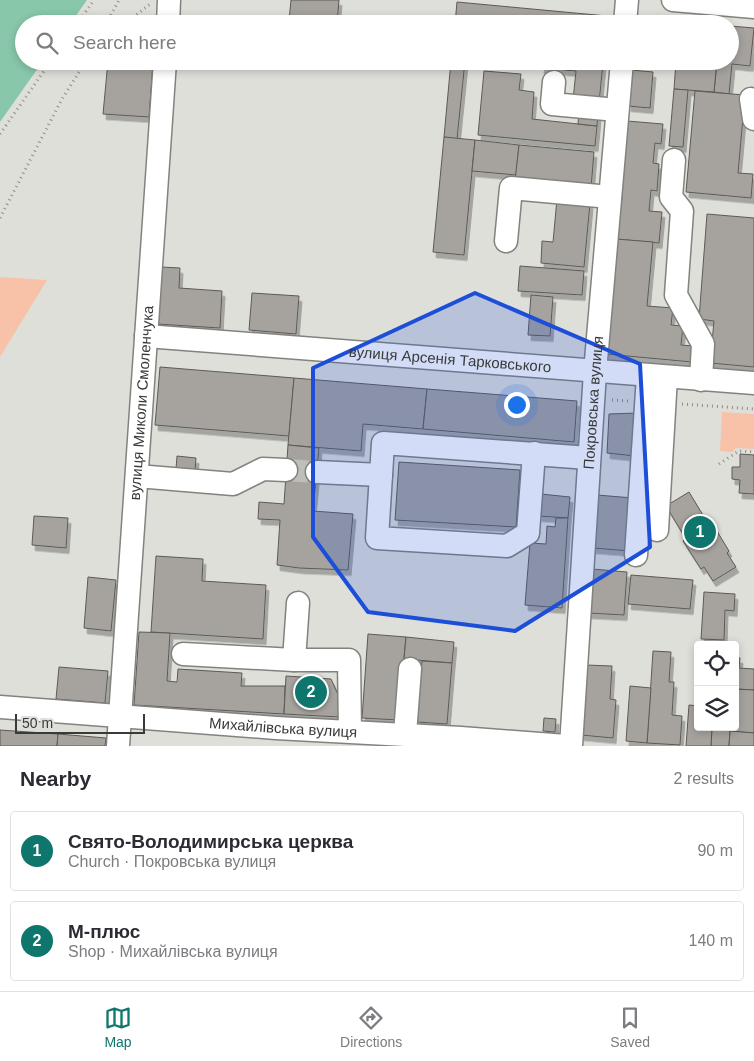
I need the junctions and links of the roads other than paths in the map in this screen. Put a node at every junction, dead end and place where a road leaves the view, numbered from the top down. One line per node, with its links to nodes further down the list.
1 (169, 0): 5 (street)
2 (627, 0): 6 (street)
3 (673, 0): 4 (street)
4 (754, 7)
5 (168, 15)
6 (626, 15)
7 (164, 70): 14 (street, вулиця Миколи Смоленчука)
8 (621, 70): 10 (street, Покровська вулиця)
9 (554, 82): 10 (street)
10 (618, 110): 12 (street, Покровська вулиця)
11 (674, 160): 17 (street)
12 (610, 197): 13 (street); 15 (street, Покровська вулиця)
13 (506, 241)
14 (146, 336): 15 (street, вулиця Арсенія Тарковського); 24 (street, вулиця Миколи Смоленчука)
15 (595, 372): 16 (street, вулиця Арсенія Тарковського); 20 (street, Покровська вулиця)
16 (657, 376): 17 (street, вулиця Арсенія Тарковського); 25 (street); 26 (street)
17 (701, 380): 18 (street, вулиця Арсенія Тарковського)
18 (754, 383)
19 (534, 453): 20 (street); 23 (street); 23 (street)
20 (589, 458): 40 (street, Покровська вулиця)
21 (286, 470): 24 (street)
22 (317, 472): 23 (street)
23 (381, 475)
24 (137, 476): 32 (street, вулиця Миколи Смоленчука)
25 (657, 530)
26 (636, 555)
27 (298, 603): 29 (street)
28 (182, 654): 29 (street)
29 (294, 660): 33 (street)
30 (410, 669): 34 (street)
31 (0, 707): 32 (street, Михайлівська вулиця)
32 (121, 716): 35 (street, Михайлівська вулиця); 38 (street, вулиця Миколи Смоленчука)
33 (350, 731): 34 (street, Михайлівська вулиця); 36 (street, Михайлівська вулиця)
34 (405, 734): 37 (street, Михайлівська вулиця)
35 (276, 737): 36 (street, Михайлівська вулиця)
36 (305, 738)
37 (461, 742): 39 (street, Михайлівська вулиця)
38 (118, 746)
39 (566, 746)
40 (571, 746)

